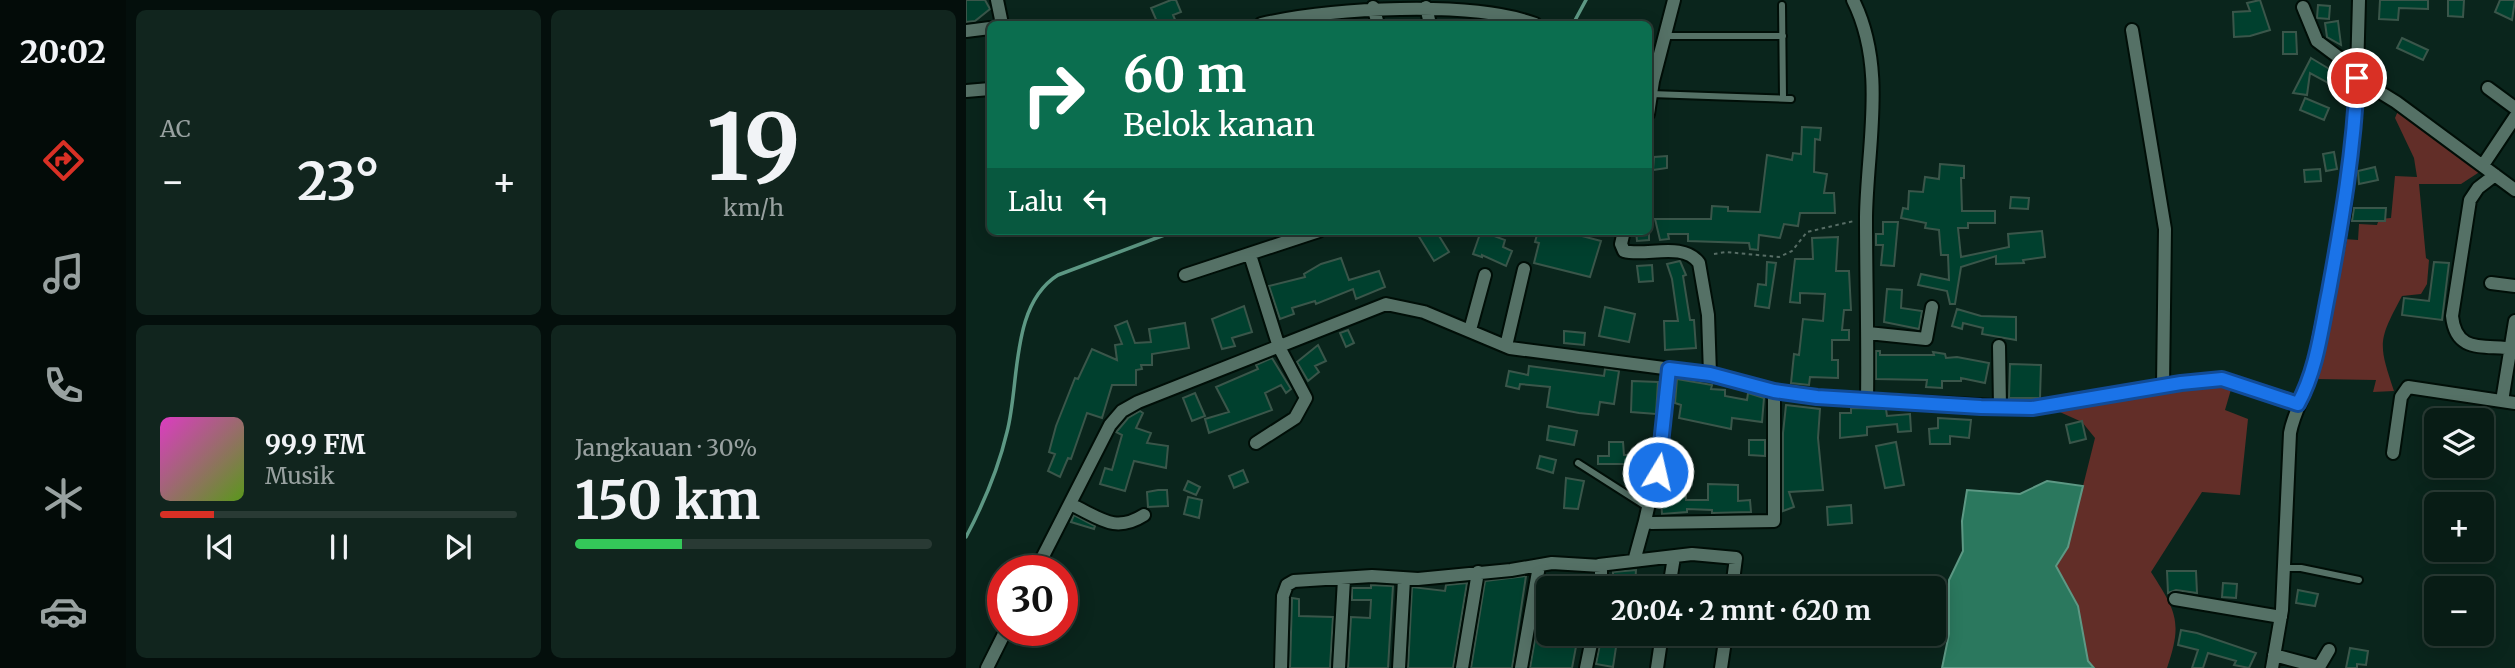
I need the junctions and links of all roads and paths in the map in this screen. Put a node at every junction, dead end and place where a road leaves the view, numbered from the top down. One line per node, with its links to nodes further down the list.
1 (997, 0): 10 (street)
2 (1674, 0): 17 (street)
3 (1853, 0): 30 (street)
4 (2359, 0): 19 (street)
5 (1782, 5): 18 (lane)
6 (1373, 7): 7 (street); 9 (street); 11 (street)
7 (1426, 7): 12 (street); 13 (street)
8 (2303, 7): 19 (street)
9 (1317, 20)
10 (1001, 21)
11 (1377, 21)
12 (1429, 21)
13 (1526, 21)
14 (987, 28): 15 (street)
15 (966, 30)
16 (2132, 30): 50 (street)
17 (1663, 36): 18 (lane); 20 (street)
18 (1783, 36): 21 (lane)
19 (2357, 74): 27 (street); 54 (street)
20 (1652, 81)
21 (1652, 85)
22 (2488, 88): 25 (street)
23 (987, 89): 24 (street)
24 (966, 91)
25 (2515, 108)
26 (2515, 117): 27 (street)
27 (2483, 165): 28 (street)
28 (2495, 174): 29 (street); 47 (street)
29 (2515, 190)
30 (1866, 217): 33 (path); 43 (street)
31 (1308, 235): 34 (street)
32 (1622, 235): 49 (street)
33 (1714, 254)
34 (1250, 255): 36 (street); 46 (street)
35 (1524, 269): 44 (street)
36 (1185, 275)
37 (1485, 275): 42 (street)
38 (2491, 283): 39 (street)
39 (2515, 286)
40 (1932, 307): 43 (street)
41 (2515, 321): 47 (street)
42 (1470, 330): 44 (street); 46 (street)
43 (1868, 333): 52 (street)
44 (1506, 345): 48 (street)
45 (1999, 346): 55 (street)
46 (1279, 347): 56 (street); 59 (street)
47 (2512, 349): 53 (street)
48 (1669, 369): 49 (street); 60 (street)
49 (1710, 374): 51 (street)
50 (2163, 386): 54 (street); 55 (street)
51 (1774, 391): 52 (street); 62 (street)
52 (1867, 400): 55 (street)
53 (2508, 402): 57 (street)
54 (2298, 404): 68 (street)
55 (2000, 407)
56 (1256, 443)
57 (2393, 453)
58 (1578, 463): 60 (lane)
59 (1070, 504): 61 (street); 63 (street)
60 (1649, 508): 62 (street)
61 (1144, 515)
62 (1645, 522): 65 (street)
63 (1044, 555)
64 (1674, 556): 65 (street); 71 (street); 72 (street)
65 (1634, 561): 66 (street)
66 (1599, 565): 67 (street); 70 (street)
67 (1539, 566): 69 (street); 89 (street)
68 (2284, 569): 75 (lane); 77 (street)
69 (1478, 572): 74 (street); 88 (street)
70 (1602, 576)
71 (1671, 576)
72 (1734, 576)
73 (1345, 579): 74 (street); 85 (street); 86 (street)
74 (1404, 579): 87 (street)
75 (2359, 580)
76 (2175, 599): 77 (street)
77 (2281, 617): 83 (street)
78 (998, 646): 84 (street)
79 (1590, 646): 90 (street)
80 (1660, 646): 91 (street)
81 (1724, 646): 92 (street)
82 (2329, 650): 83 (street)
83 (2273, 662)
84 (987, 668)
85 (1281, 668)
86 (1339, 668)
87 (1399, 668)
88 (1462, 668)
89 (1521, 668)
90 (1586, 668)
91 (1657, 668)
92 (1721, 668)

